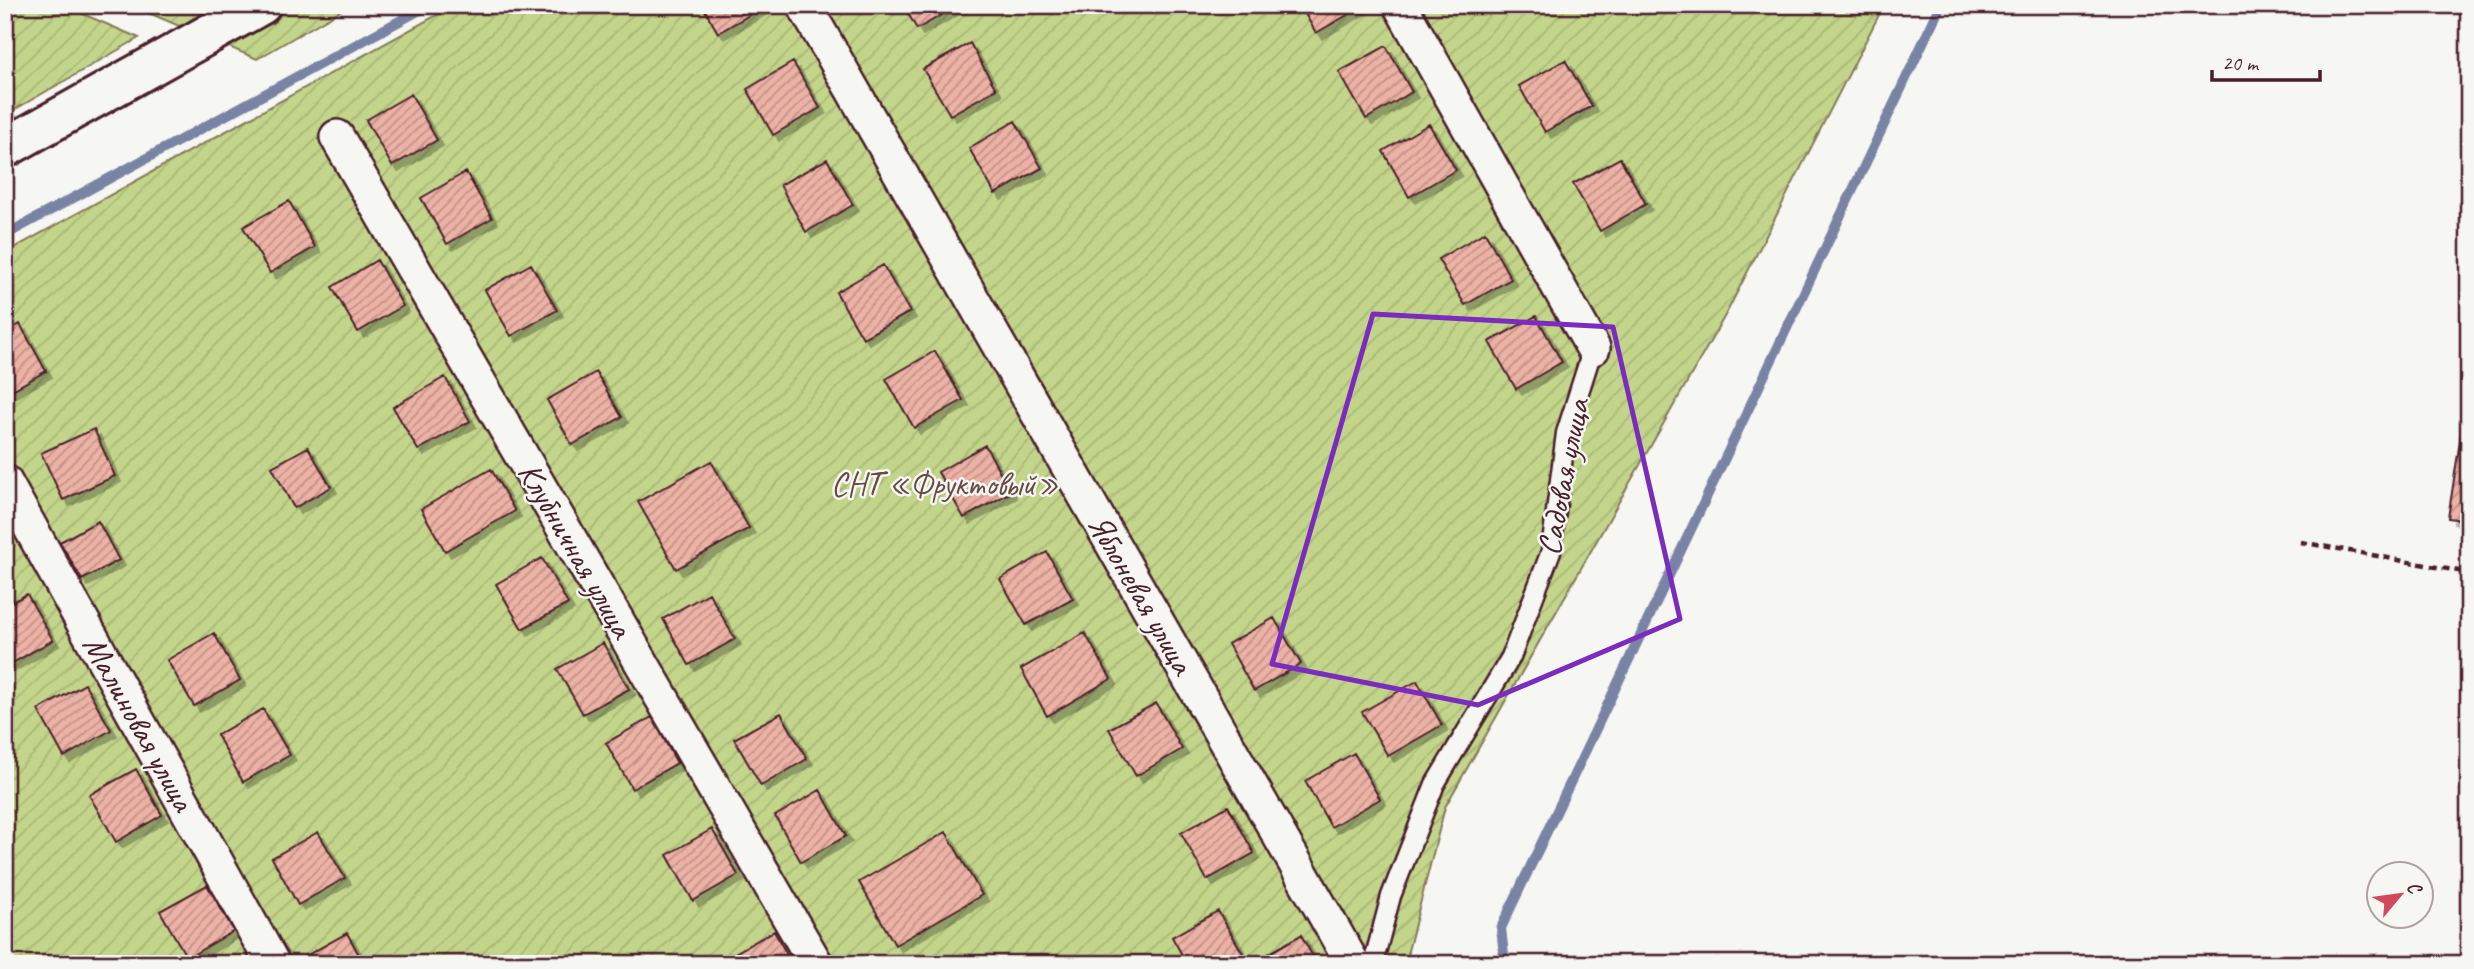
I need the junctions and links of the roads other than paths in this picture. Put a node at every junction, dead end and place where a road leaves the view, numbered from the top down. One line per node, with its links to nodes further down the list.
1 (261, 5): 5 (street)
2 (804, 5): 10 (street, Яблоневая улица)
3 (1400, 5): 6 (street, Садовая улица)
4 (337, 137): 9 (street, Клубничная улица)
5 (5, 148)
6 (1593, 348): 11 (lane, Садовая улица)
7 (5, 482): 8 (street, Малиновая улица)
8 (273, 964)
9 (816, 964)
10 (1353, 964)
11 (1373, 964)

